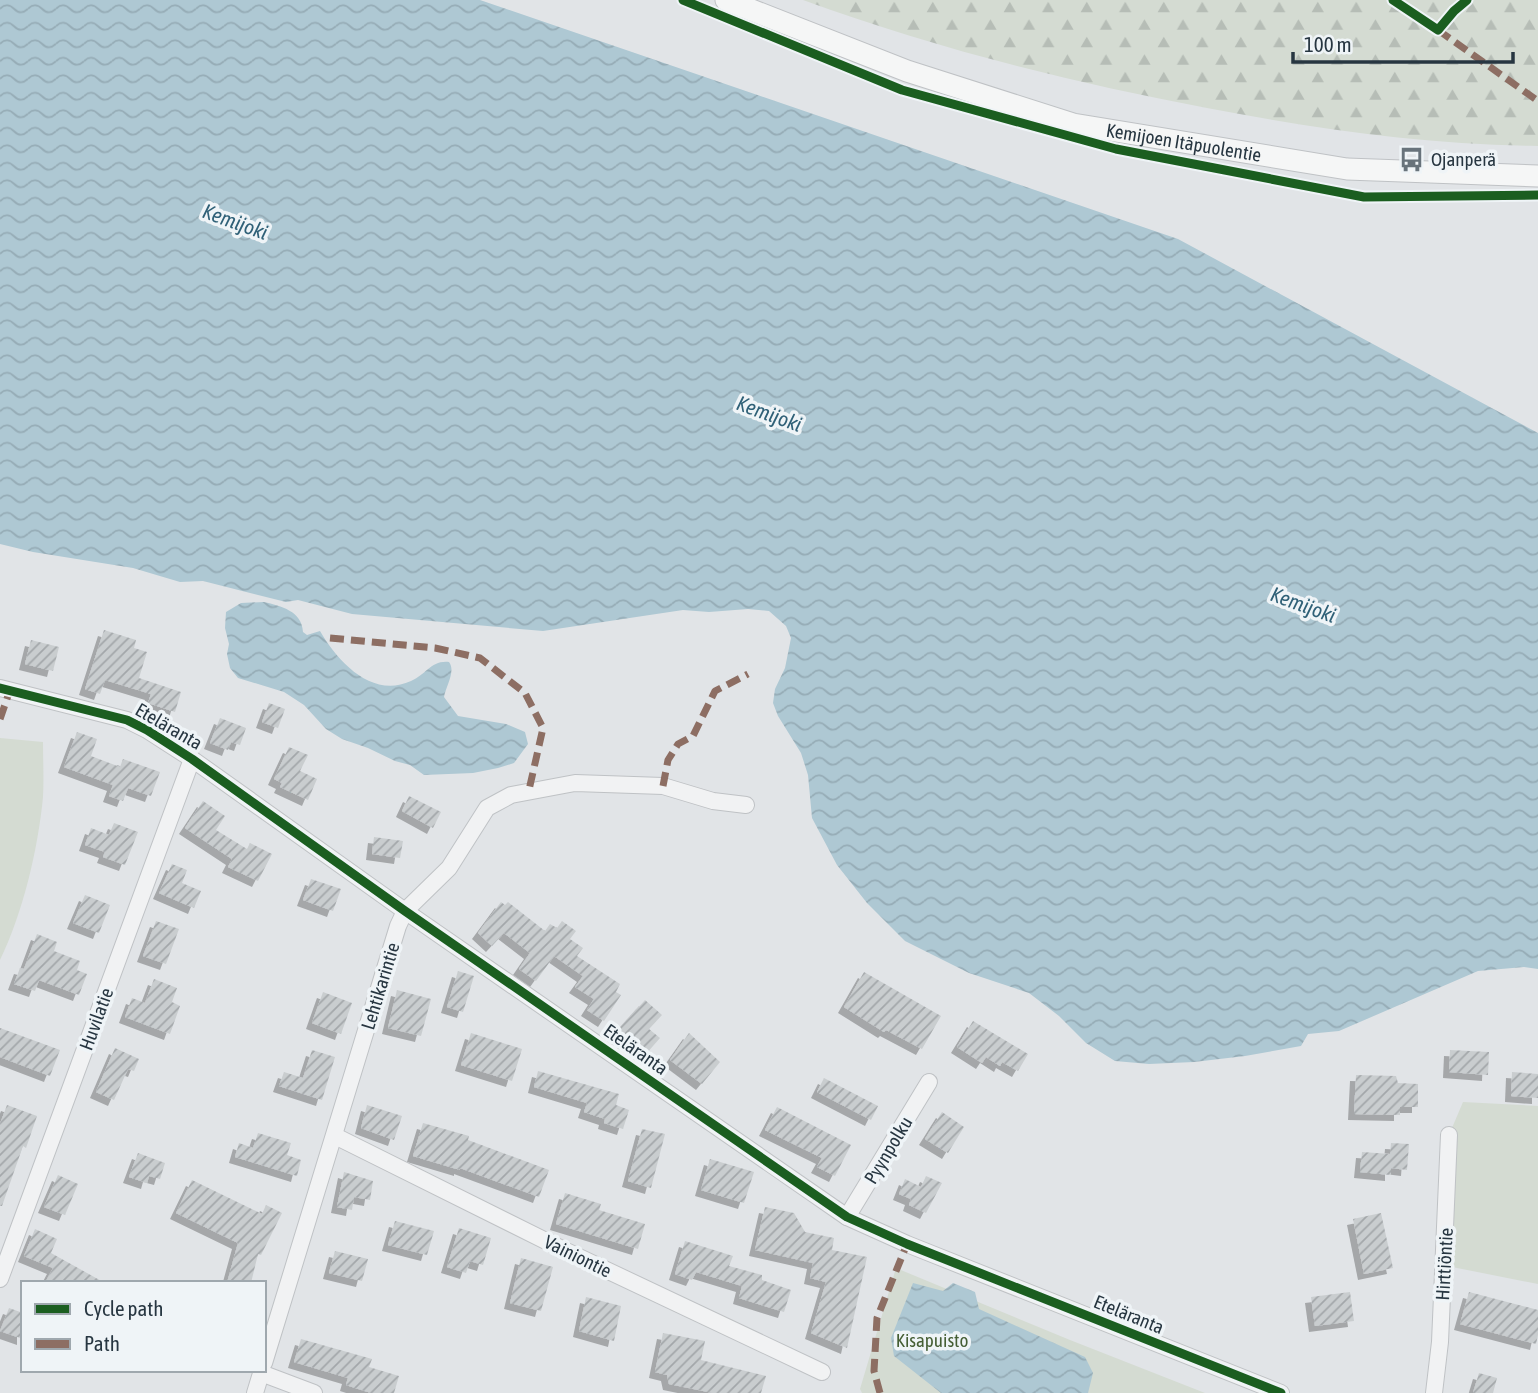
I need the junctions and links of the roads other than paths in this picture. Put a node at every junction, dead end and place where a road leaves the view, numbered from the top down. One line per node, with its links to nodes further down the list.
1 (726, 0): 2 (main road, Kemijoen Itäpuolentie)
2 (1538, 176)
3 (0, 688): 4 (street, Eteläranta)
4 (192, 759): 6 (street, Eteläranta); 11 (street, Huvilatie)
5 (746, 805): 6 (street, Lehtikarintie)
6 (405, 911): 9 (street, Lehtikarintie); 10 (street, Eteläranta)
7 (929, 1083): 10 (street, Pyynpolku)
8 (1449, 1135): 19 (street, Hirttiöntie)
9 (335, 1136): 12 (street, Lehtikarintie); 15 (street, Vainiontie)
10 (847, 1217): 18 (street, Eteläranta)
11 (0, 1279)
12 (266, 1355)
13 (266, 1370): 17 (street)
14 (261, 1372): 16 (street, Lehtikarintie)
15 (822, 1372)
16 (255, 1393)
17 (314, 1393)
18 (1281, 1393)
19 (1434, 1393)

